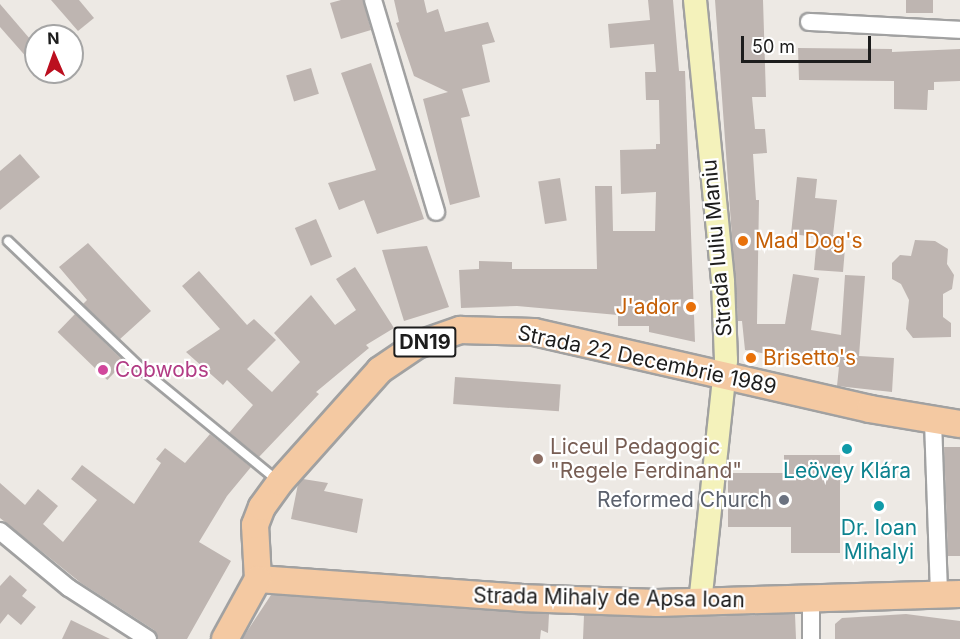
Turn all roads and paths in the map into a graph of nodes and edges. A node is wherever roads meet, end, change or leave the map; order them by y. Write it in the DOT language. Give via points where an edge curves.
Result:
graph roads {
  1 [pos="373,0"];
  2 [pos="694,0"];
  3 [pos="809,22"];
  4 [pos="960,30"];
  5 [pos="436,212"];
  6 [pos="8,241"];
  7 [pos="726,376"];
  8 [pos="933,421"];
  9 [pos="960,424"];
  10 [pos="280,482"];
  11 [pos="0,531"];
  12 [pos="258,579"];
  13 [pos="949,594"];
  14 [pos="811,599"];
  15 [pos="700,603"];
  16 [pos="148,639"];
  17 [pos="225,639"];
  18 [pos="811,639"];
  1 -- 5 [label="street"];
  2 -- 7 [label="main road, Strada Iuliu Maniu" via="723,282"];
  3 -- 4 [label="street"];
  6 -- 10 [label="lane" via="145,372"];
  7 -- 8 [label="main road, Strada 22 Decembrie 1989 / DN19"];
  7 -- 10 [label="main road, Strada 22 Decembrie 1989 / DN19" via="534,332 488,329 438,335 380,370"];
  7 -- 15 [label="main road, Strada Iuliu Maniu"];
  8 -- 9 [label="main road, Strada 22 Decembrie 1989 / DN19"];
  8 -- 13 [label="street"];
  10 -- 12 [label="main road, Strada 22 Decembrie 1989 / DN19" via="255,525"];
  11 -- 16 [label="street" via="69,588"];
  12 -- 15 [label="main road, Strada Mihaly de Apsa Ioan" via="520,598"];
  12 -- 17 [label="main road"];
  13 -- 14 [label="main road, Strada Mihaly de Apsa Ioan"];
  14 -- 15 [label="main road, Strada Mihaly de Apsa Ioan"];
  14 -- 18 [label="street"];
}
